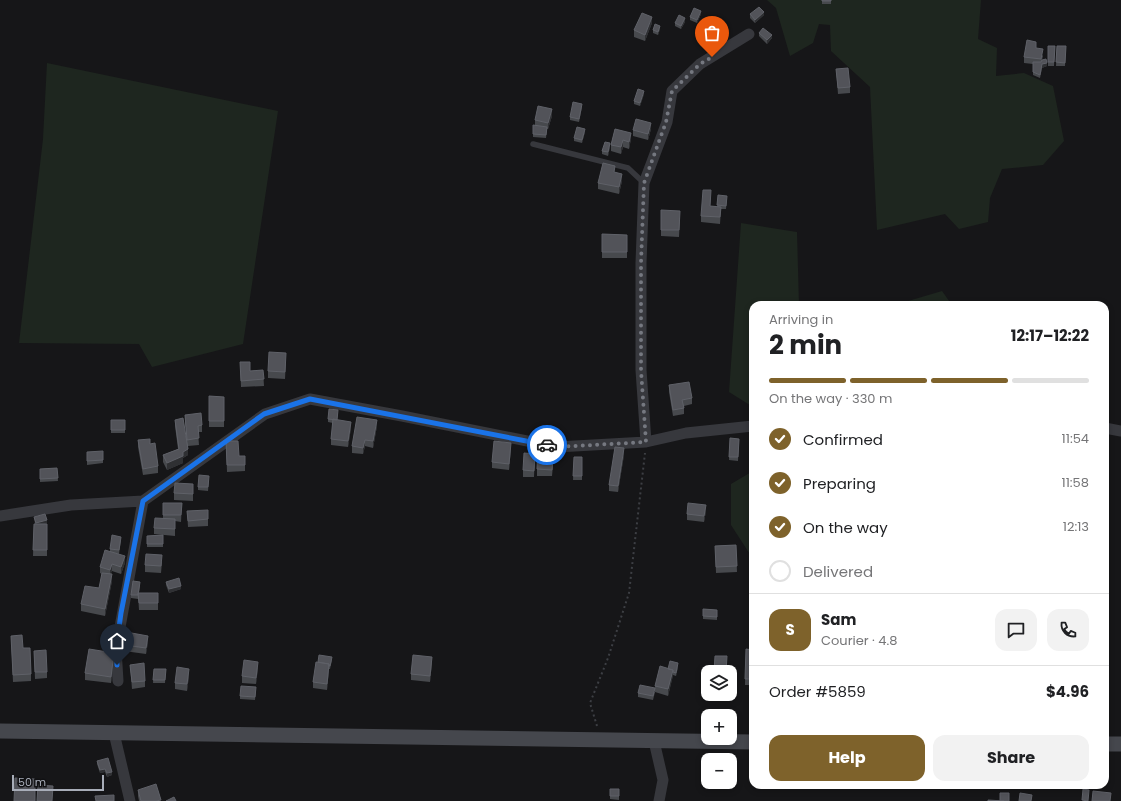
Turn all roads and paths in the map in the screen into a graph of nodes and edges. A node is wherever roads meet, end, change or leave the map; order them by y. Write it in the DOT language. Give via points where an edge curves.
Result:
graph roads {
  1 [pos="749,34"];
  2 [pos="532,144"];
  3 [pos="644,183"];
  4 [pos="749,426"];
  5 [pos="1109,429"];
  6 [pos="1121,431"];
  7 [pos="646,442"];
  8 [pos="143,501"];
  9 [pos="0,516"];
  10 [pos="118,681"];
  11 [pos="0,731"];
  12 [pos="114,733"];
  13 [pos="601,740"];
  14 [pos="654,741"];
  15 [pos="749,742"];
  16 [pos="1109,744"];
  17 [pos="1121,744"];
  18 [pos="130,801"];
  19 [pos="659,801"];
  1 -- 3 [label="street" via="700,64 672,91 666,122"];
  2 -- 3 [label="lane" via="628,168"];
  3 -- 7 [label="street" via="641,370"];
  4 -- 7 [label="street" via="686,433"];
  5 -- 6 [label="street"];
  7 -- 8 [label="street" via="557,447 310,399 264,414"];
  7 -- 13 [label="path" via="629,593 590,703"];
  8 -- 9 [label="street" via="71,505"];
  8 -- 10 [label="street" via="116,649"];
  11 -- 12 [label="main road"];
  12 -- 13 [label="main road"];
  12 -- 18 [label="street"];
  13 -- 14 [label="main road"];
  14 -- 15 [label="main road"];
  14 -- 19 [label="street" via="663,780"];
  16 -- 17 [label="main road"];
}
